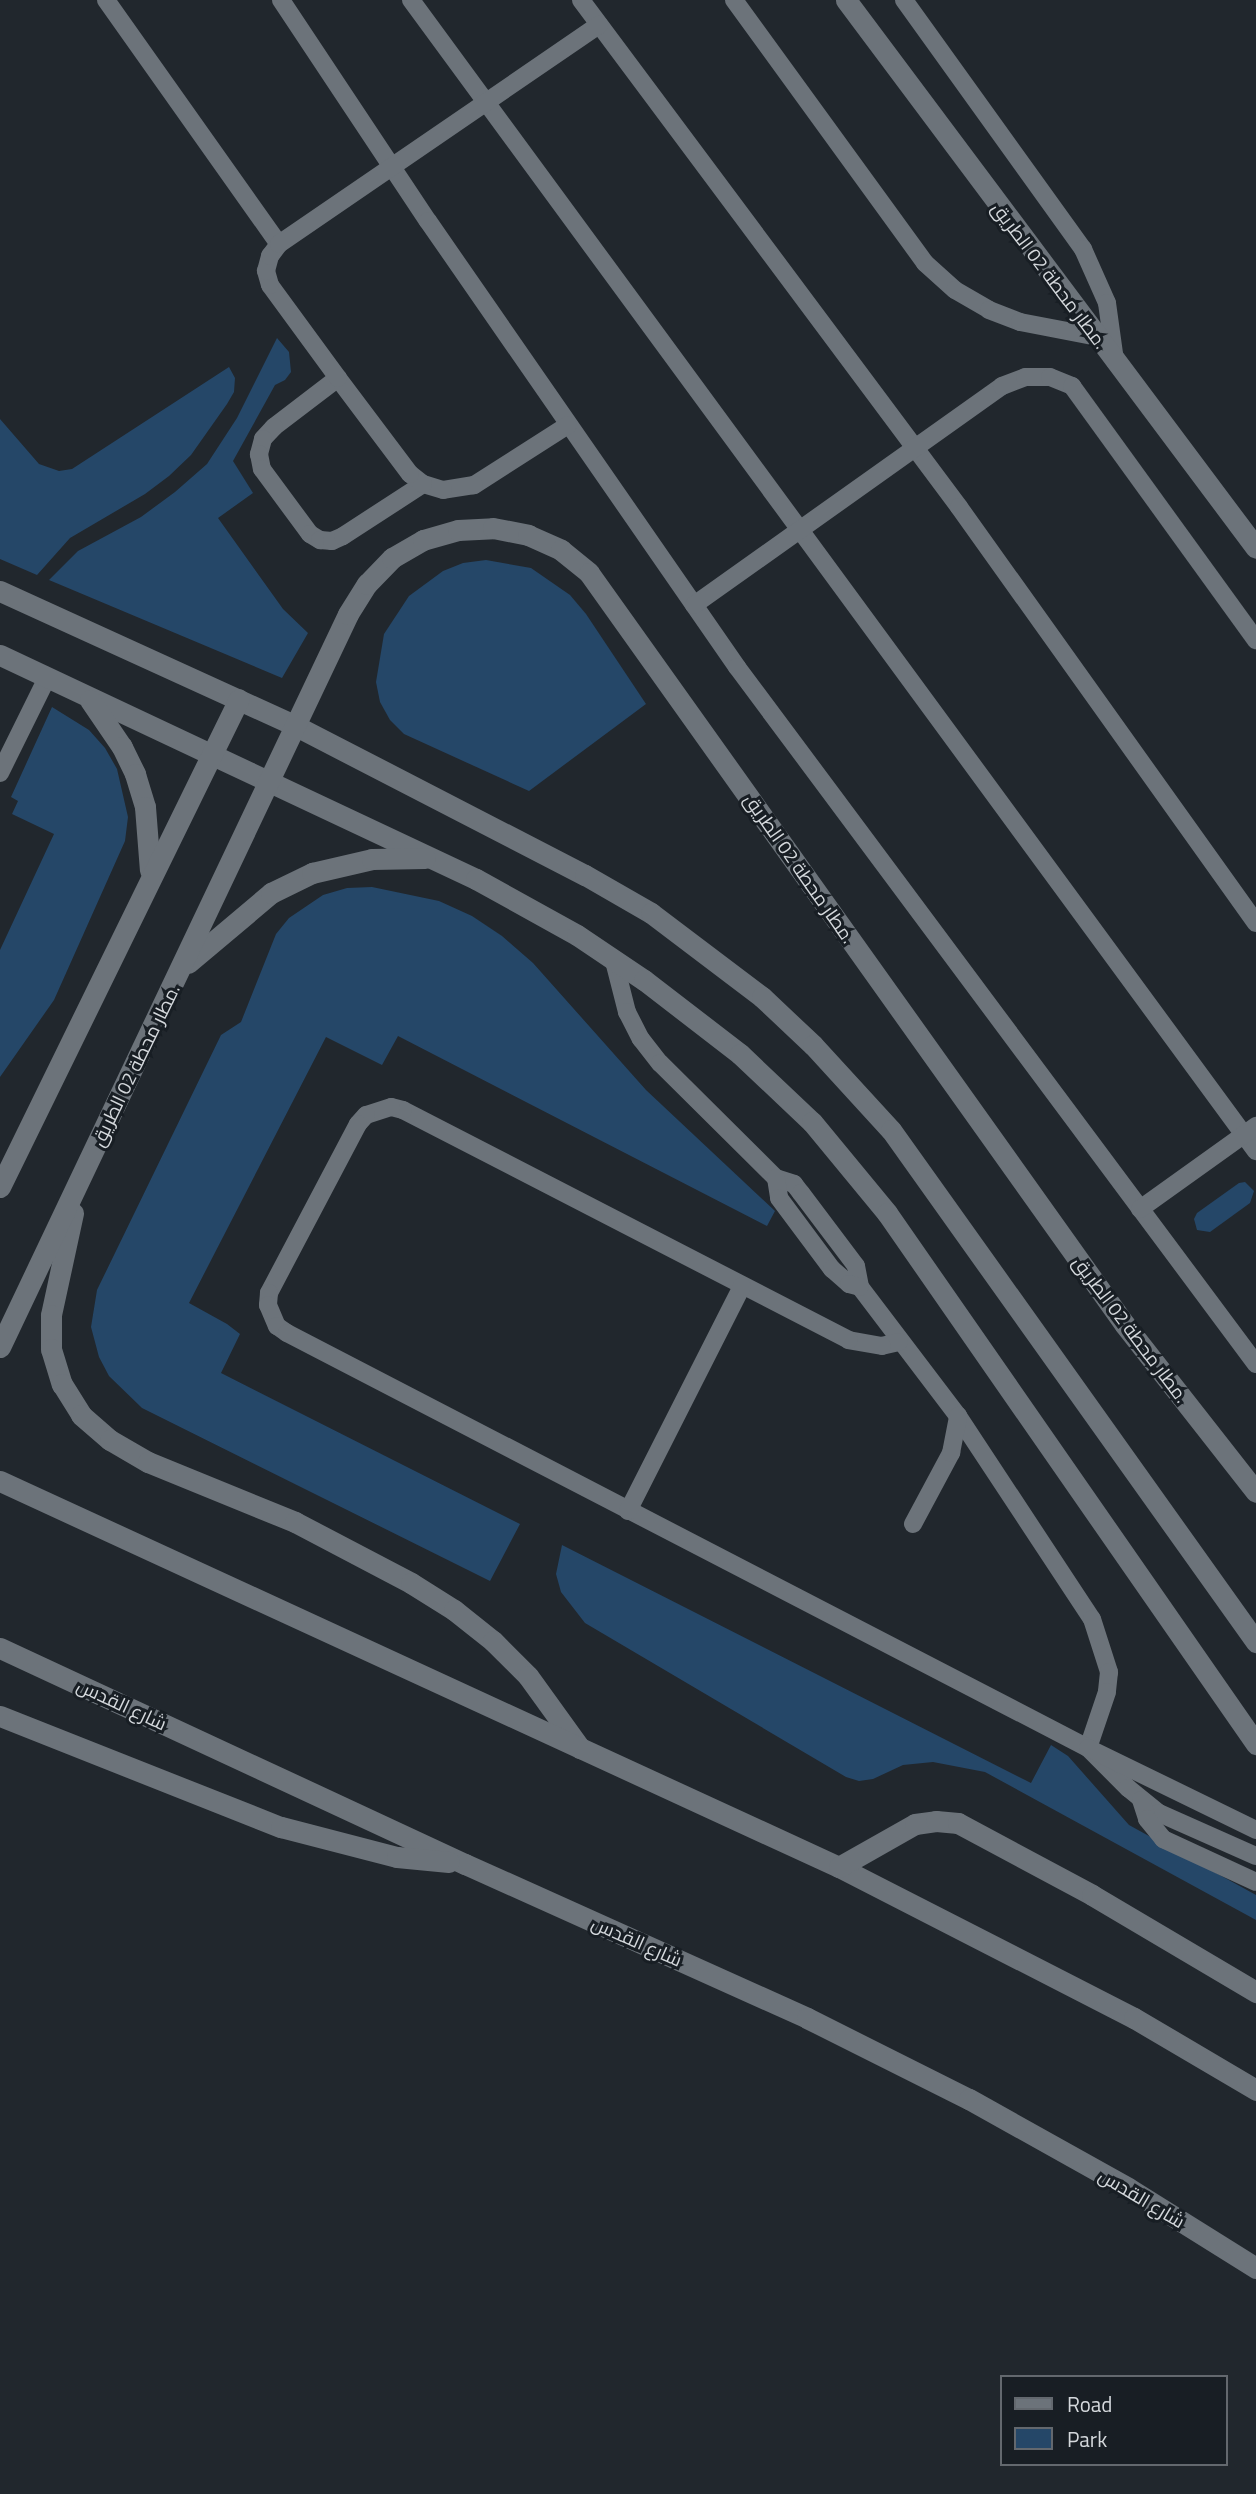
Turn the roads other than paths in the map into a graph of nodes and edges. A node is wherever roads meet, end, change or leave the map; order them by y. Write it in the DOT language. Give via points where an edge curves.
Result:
graph roads {
  1 [pos="106,0"];
  2 [pos="281,0"];
  3 [pos="411,0"];
  4 [pos="580,0"];
  5 [pos="734,0"];
  6 [pos="846,0"];
  7 [pos="904,0"];
  8 [pos="599,25"];
  9 [pos="486,104"];
  10 [pos="393,167"];
  11 [pos="279,244"];
  12 [pos="1098,337"];
  13 [pos="1115,361"];
  14 [pos="338,378"];
  15 [pos="568,425"];
  16 [pos="915,449"];
  17 [pos="423,484"];
  18 [pos="803,530"];
  19 [pos="1256,548"];
  20 [pos="0,591"];
  21 [pos="694,606"];
  22 [pos="1256,640"];
  23 [pos="0,655"];
  24 [pos="47,678"];
  25 [pos="88,698"];
  26 [pos="239,699"];
  27 [pos="296,726"];
  28 [pos="211,756"];
  29 [pos="0,773"];
  30 [pos="270,782"];
  31 [pos="434,858"];
  32 [pos="150,875"];
  33 [pos="1256,923"];
  34 [pos="614,961"];
  35 [pos="181,969"];
  36 [pos="1250,1130"];
  37 [pos="18,1151"];
  38 [pos="1256,1151"];
  39 [pos="0,1168"];
  40 [pos="80,1180"];
  41 [pos="0,1187"];
  42 [pos="1140,1209"];
  43 [pos="742,1286"];
  44 [pos="900,1342"];
  45 [pos="0,1347"];
  46 [pos="1256,1364"];
  47 [pos="958,1416"];
  48 [pos="0,1481"];
  49 [pos="1256,1492"];
  50 [pos="628,1511"];
  51 [pos="913,1524"];
  52 [pos="1256,1642"];
  53 [pos="0,1648"];
  54 [pos="0,1716"];
  55 [pos="1256,1744"];
  56 [pos="580,1748"];
  57 [pos="1088,1748"];
  58 [pos="1141,1800"];
  59 [pos="1256,1830"];
  60 [pos="1256,1856"];
  61 [pos="466,1864"];
  62 [pos="839,1867"];
  63 [pos="1256,1882"];
  64 [pos="1256,1992"];
  65 [pos="1256,2090"];
  66 [pos="1256,2268"];
  1 -- 11 [label="lane"];
  2 -- 10 [label="lane"];
  3 -- 9 [label="lane"];
  4 -- 8 [label="lane"];
  5 -- 12 [label="lane" via="925,263 955,290 989,310 1020,322"];
  6 -- 12 [label="street, مطار محطة 02 الطريق."];
  7 -- 13 [label="lane" via="1083,249 1107,303"];
  8 -- 9 [label="lane"];
  8 -- 16 [label="lane"];
  9 -- 10 [label="lane"];
  9 -- 18 [label="lane"];
  10 -- 11 [label="lane"];
  10 -- 15 [label="lane"];
  11 -- 14 [label="lane" via="266,271 270,285"];
  12 -- 13 [label="street, مطار محطة 02 الطريق."];
  13 -- 19 [label="street, مطار محطة 02 الطريق."];
  14 -- 17 [label="lane" via="410,474"];
  14 -- 17 [label="lane" via="274,427 258,454 262,470 310,534 332,541"];
  15 -- 17 [label="lane" via="474,485 443,491"];
  15 -- 21 [label="lane"];
  16 -- 18 [label="lane"];
  16 -- 22 [label="lane" via="1002,386 1025,377 1049,377 1072,386"];
  16 -- 33 [label="lane"];
  18 -- 21 [label="lane"];
  18 -- 36 [label="lane"];
  20 -- 26 [label="street"];
  21 -- 42 [label="lane"];
  23 -- 24 [label="street"];
  24 -- 25 [label="street"];
  24 -- 29 [label="lane"];
  25 -- 28 [label="street"];
  25 -- 32 [label="street" via="135,774 145,807"];
  26 -- 27 [label="street"];
  26 -- 28 [label="street"];
  27 -- 30 [label="street, مطار محطة 02 الطريق."];
  27 -- 49 [label="street, مطار محطة 02 الطريق." via="348,614 367,584 392,558 446,533 493,528 528,535 561,550 589,573 1125,1325"];
  27 -- 52 [label="street" via="651,913 751,988 813,1045 891,1130"];
  28 -- 30 [label="street"];
  28 -- 32 [label="street"];
  30 -- 31 [label="street"];
  30 -- 35 [label="street, مطار محطة 02 الطريق."];
  31 -- 34 [label="street" via="527,907"];
  31 -- 35 [label="street" via="372,859 312,873 271,893"];
  32 -- 37 [label="street"];
  34 -- 44 [label="lane" via="627,1012 641,1039 776,1178 779,1198 832,1269 860,1287"];
  34 -- 55 [label="street" via="740,1054 812,1122 851,1167"];
  35 -- 40 [label="street, مطار محطة 02 الطريق."];
  36 -- 38 [label="lane"];
  36 -- 42 [label="lane"];
  37 -- 39 [label="street"];
  37 -- 41 [label="street"];
  40 -- 45 [label="street, مطار محطة 02 الطريق."];
  40 -- 56 [label="street" via="51,1327 51,1349 62,1384 81,1415 110,1440 148,1462 295,1522 454,1610 528,1676"];
  42 -- 46 [label="lane"];
  43 -- 44 [label="lane" via="849,1340 882,1346"];
  43 -- 50 [label="lane"];
  43 -- 50 [label="lane" via="391,1107 366,1115 358,1124 269,1293 271,1316 287,1333"];
  44 -- 47 [label="lane"];
  47 -- 51 [label="lane" via="951,1453"];
  47 -- 57 [label="lane" via="1092,1619 1109,1672"];
  48 -- 56 [label="street"];
  50 -- 57 [label="lane"];
  53 -- 61 [label="street, شارع القدس"];
  54 -- 61 [label="street" via="281,1827 397,1857"];
  56 -- 62 [label="street"];
  57 -- 58 [label="lane"];
  57 -- 59 [label="lane"];
  58 -- 60 [label="lane" via="1179,1823"];
  58 -- 63 [label="lane" via="1147,1819 1163,1839"];
  61 -- 66 [label="street, شارع القدس" via="807,2018 969,2099 1128,2188"];
  62 -- 64 [label="street" via="915,1824 958,1823"];
  62 -- 65 [label="street" via="1134,2018"];
}
